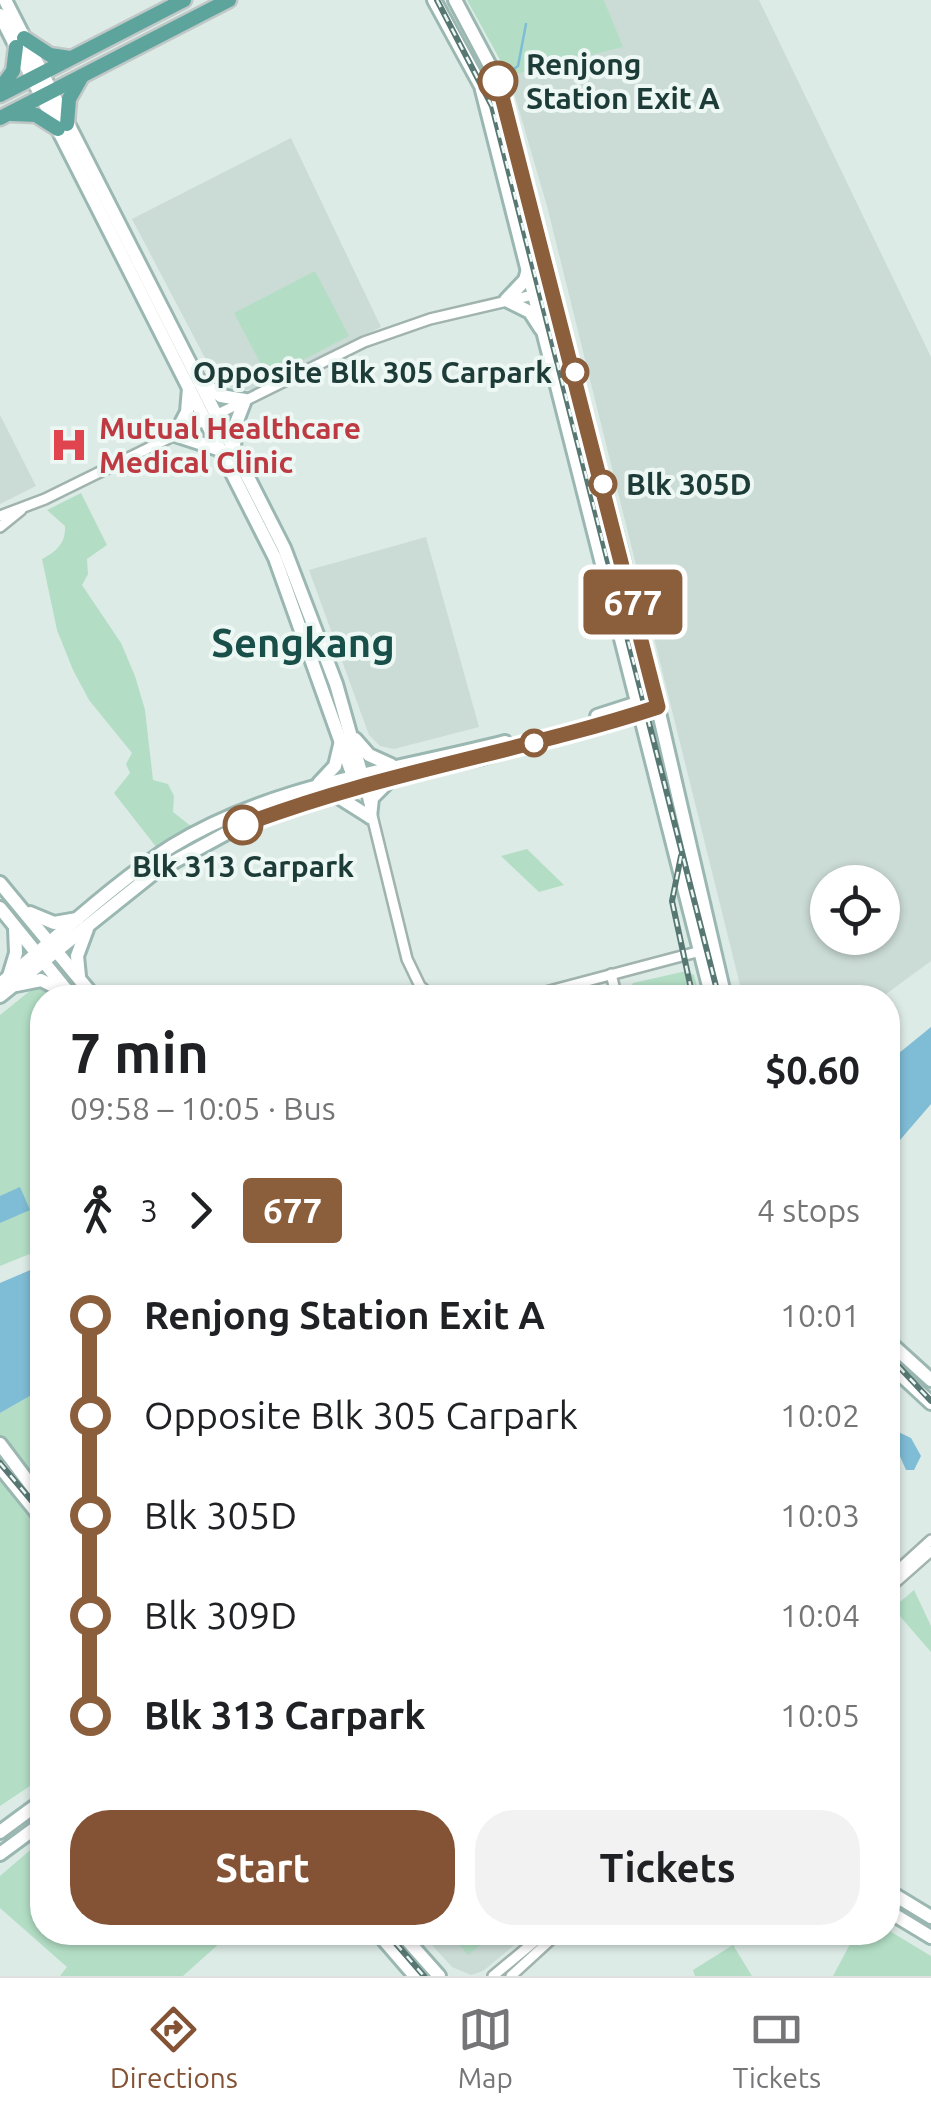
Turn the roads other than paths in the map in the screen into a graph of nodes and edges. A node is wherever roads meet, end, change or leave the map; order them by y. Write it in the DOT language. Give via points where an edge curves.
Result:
graph roads {
  1 [pos="4,0"];
  2 [pos="184,0"];
  3 [pos="229,0"];
  4 [pos="434,0"];
  5 [pos="455,0"];
  6 [pos="0,15"];
  7 [pos="20,42"];
  8 [pos="70,58"];
  9 [pos="83,75"];
  10 [pos="37,76"];
  11 [pos="0,91"];
  12 [pos="46,94"];
  13 [pos="3,116"];
  14 [pos="63,126"];
  15 [pos="529,264"];
  16 [pos="554,290"];
  17 [pos="536,294"];
  18 [pos="506,300"];
  19 [pos="548,340"];
  20 [pos="192,381"];
  21 [pos="245,400"];
  22 [pos="210,417"];
  23 [pos="175,436"];
  24 [pos="228,451"];
  25 [pos="22,510"];
  26 [pos="0,516"];
  27 [pos="0,526"];
  28 [pos="629,673"];
  29 [pos="657,702"];
  30 [pos="638,708"];
  31 [pos="614,716"];
  32 [pos="346,732"];
  33 [pos="646,743"];
  34 [pos="393,772"];
  35 [pos="358,779"];
  36 [pos="316,786"];
  37 [pos="332,793"];
  38 [pos="370,817"];
  39 [pos="0,884"];
  40 [pos="0,908"];
  41 [pos="22,908"];
  42 [pos="85,922"];
  43 [pos="14,925"];
  44 [pos="53,946"];
  45 [pos="706,950"];
  46 [pos="41,956"];
  47 [pos="611,974"];
  48 [pos="80,978"];
  49 [pos="7,982"];
  50 [pos="49,985"];
  51 [pos="63,985"];
  52 [pos="85,985"];
  53 [pos="423,985"];
  54 [pos="571,985"];
  55 [pos="614,985"];
  56 [pos="710,985"];
  57 [pos="720,985"];
  58 [pos="0,996"];
  59 [pos="900,1351"];
  60 [pos="900,1374"];
  61 [pos="931,1380"];
  62 [pos="931,1403"];
  63 [pos="0,1444"];
  64 [pos="0,1467"];
  65 [pos="30,1484"];
  66 [pos="30,1504"];
  67 [pos="931,1540"];
  68 [pos="931,1551"];
  69 [pos="900,1567"];
  70 [pos="900,1579"];
  71 [pos="30,1810"];
  72 [pos="30,1831"];
  73 [pos="0,1832"];
  74 [pos="0,1854"];
  75 [pos="900,1899"];
  76 [pos="900,1918"];
  77 [pos="931,1918"];
  78 [pos="931,1937"];
  79 [pos="389,1945"];
  80 [pos="412,1945"];
  81 [pos="530,1945"];
  82 [pos="545,1945"];
  83 [pos="439,1974"];
  84 [pos="416,1976"];
  85 [pos="493,1976"];
  86 [pos="511,1976"];
  1 -- 7 [label="main road"];
  2 -- 8 [label="main road"];
  3 -- 9 [label="main road"];
  4 -- 15 [label="main road" via="481,86"];
  5 -- 16 [label="main road" via="498,81"];
  6 -- 7 [label="main road"];
  7 -- 8 [label="main road"];
  7 -- 10 [label="main road"];
  7 -- 11 [label="main road"];
  8 -- 10 [label="main road"];
  9 -- 12 [label="main road"];
  9 -- 14 [label="main road"];
  10 -- 11 [label="main road"];
  10 -- 12 [label="main road"];
  12 -- 13 [label="main road"];
  12 -- 14 [label="main road"];
  13 -- 14 [label="main road" via="36,116"];
  14 -- 20 [label="main road"];
  15 -- 17 [label="main road"];
  15 -- 18 [label="main road" via="525,280"];
  16 -- 17 [label="street"];
  16 -- 29 [label="main road"];
  17 -- 18 [label="street"];
  17 -- 19 [label="main road"];
  18 -- 19 [label="main road" via="530,312"];
  18 -- 21 [label="street" via="401,328"];
  19 -- 28 [label="main road"];
  20 -- 21 [label="main road"];
  20 -- 22 [label="main road"];
  20 -- 23 [label="main road"];
  21 -- 22 [label="street"];
  21 -- 24 [label="main road"];
  22 -- 23 [label="street"];
  22 -- 24 [label="main road"];
  23 -- 24 [label="main road"];
  23 -- 25 [label="street"];
  24 -- 32 [label="main road"];
  25 -- 26 [label="street"];
  25 -- 27 [label="street"];
  28 -- 30 [label="main road"];
  28 -- 31 [label="main road"];
  29 -- 30 [label="main road"];
  29 -- 45 [label="main road"];
  30 -- 31 [label="main road"];
  30 -- 33 [label="main road"];
  31 -- 33 [label="main road"];
  31 -- 34 [label="main road"];
  32 -- 34 [label="main road"];
  32 -- 35 [label="main road"];
  32 -- 36 [label="main road" via="335,766"];
  33 -- 45 [label="main road"];
  34 -- 35 [label="main road"];
  34 -- 38 [label="main road" via="375,793"];
  35 -- 36 [label="main road"];
  35 -- 37 [label="main road"];
  35 -- 38 [label="street"];
  36 -- 42 [label="main road" via="172,846"];
  37 -- 38 [label="main road"];
  37 -- 42 [label="main road" via="190,849"];
  38 -- 53 [label="street" via="412,973"];
  39 -- 41 [label="main road"];
  40 -- 43 [label="main road"];
  41 -- 42 [label="main road" via="54,922"];
  41 -- 44 [label="main road"];
  42 -- 44 [label="main road"];
  42 -- 48 [label="main road"];
  43 -- 46 [label="main road"];
  43 -- 49 [label="main road" via="16,953"];
  44 -- 46 [label="main road"];
  44 -- 48 [label="main road"];
  45 -- 47 [label="street"];
  45 -- 56 [label="main road"];
  45 -- 57 [label="main road"];
  46 -- 49 [label="main road"];
  46 -- 51 [label="main road"];
  47 -- 54 [label="street"];
  47 -- 55 [label="street"];
  48 -- 52 [label="main road"];
  49 -- 50 [label="main road"];
  49 -- 58 [label="main road"];
  59 -- 61 [label="main road"];
  60 -- 62 [label="main road"];
  63 -- 65 [label="main road"];
  64 -- 66 [label="main road"];
  67 -- 69 [label="street"];
  68 -- 70 [label="street"];
  71 -- 73 [label="main road"];
  72 -- 74 [label="main road"];
  75 -- 77 [label="main road"];
  76 -- 78 [label="main road"];
  79 -- 84 [label="main road"];
  80 -- 83 [label="main road"];
  81 -- 85 [label="street"];
  82 -- 86 [label="street"];
}
